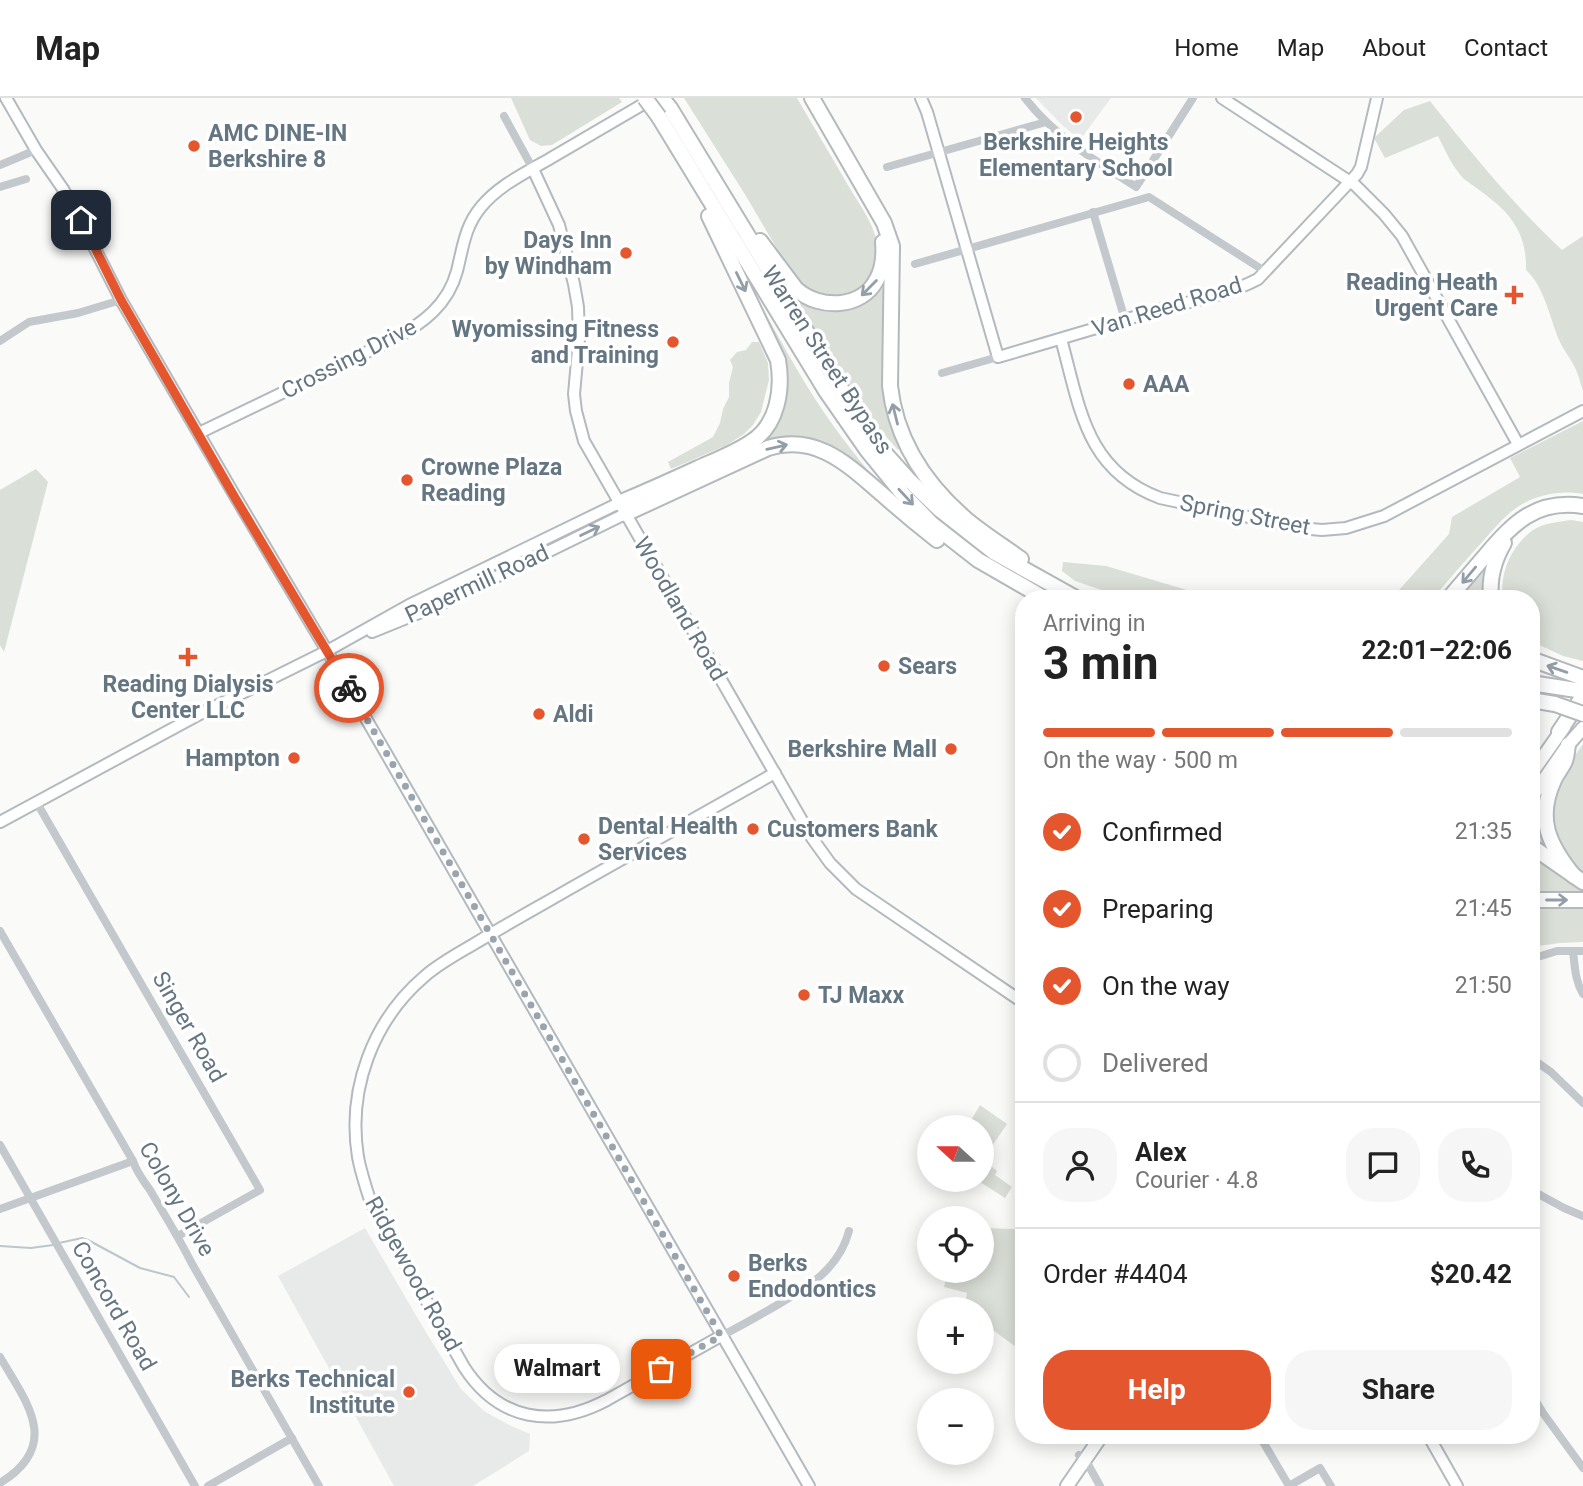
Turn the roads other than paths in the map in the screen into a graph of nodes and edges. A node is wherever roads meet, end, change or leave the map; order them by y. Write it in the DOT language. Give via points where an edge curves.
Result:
graph roads {
  1 [pos="6,98"];
  2 [pos="645,98"];
  3 [pos="653,98"];
  4 [pos="804,98"];
  5 [pos="812,98"];
  6 [pos="921,98"];
  7 [pos="1025,98"];
  8 [pos="1193,98"];
  9 [pos="1222,98"];
  10 [pos="1377,98"];
  11 [pos="667,110"];
  12 [pos="504,116"];
  13 [pos="1046,122"];
  14 [pos="668,133"];
  15 [pos="36,150"];
  16 [pos="939,153"];
  17 [pos="0,164"];
  18 [pos="887,167"];
  19 [pos="533,169"];
  20 [pos="26,179"];
  21 [pos="1351,182"];
  22 [pos="0,187"];
  23 [pos="1093,212"];
  24 [pos="967,249"];
  25 [pos="915,264"];
  26 [pos="1266,272"];
  27 [pos="121,300"];
  28 [pos="1125,320"];
  29 [pos="1061,339"];
  30 [pos="0,341"];
  31 [pos="998,357"];
  32 [pos="942,373"];
  33 [pos="1583,411"];
  34 [pos="199,433"];
  35 [pos="1518,444"];
  36 [pos="1583,508"];
  37 [pos="622,509"];
  38 [pos="1031,590"];
  39 [pos="1062,590"];
  40 [pos="1065,590"];
  41 [pos="1456,590"];
  42 [pos="1490,590"];
  43 [pos="1015,593"];
  44 [pos="327,651"];
  45 [pos="1540,662"];
  46 [pos="1583,678"];
  47 [pos="1540,684"];
  48 [pos="1583,694"];
  49 [pos="1540,702"];
  50 [pos="1555,704"];
  51 [pos="1583,706"];
  52 [pos="1583,714"];
  53 [pos="1583,728"];
  54 [pos="1559,732"];
  55 [pos="1568,745"];
  56 [pos="1540,760"];
  57 [pos="775,773"];
  58 [pos="1540,785"];
  59 [pos="37,803"];
  60 [pos="0,822"];
  61 [pos="1540,852"];
  62 [pos="1540,860"];
  63 [pos="1579,879"];
  64 [pos="1583,888"];
  65 [pos="1540,900"];
  66 [pos="1583,900"];
  67 [pos="0,931"];
  68 [pos="490,934"];
  69 [pos="1583,951"];
  70 [pos="1573,952"];
  71 [pos="1540,956"];
  72 [pos="1583,994"];
  73 [pos="1015,997"];
  74 [pos="1540,1064"];
  75 [pos="1583,1102"];
  76 [pos="0,1145"];
  77 [pos="133,1161"];
  78 [pos="1540,1195"];
  79 [pos="30,1198"];
  80 [pos="0,1209"];
  81 [pos="1583,1216"];
  82 [pos="849,1231"];
  83 [pos="178,1236"];
  84 [pos="721,1336"];
  85 [pos="0,1357"];
  86 [pos="1540,1408"];
  87 [pos="292,1438"];
  88 [pos="1087,1444"];
  89 [pos="1094,1444"];
  90 [pos="1264,1444"];
  91 [pos="1433,1444"];
  92 [pos="1082,1457"];
  93 [pos="1583,1468"];
  94 [pos="0,1483"];
  95 [pos="195,1486"];
  96 [pos="208,1486"];
  97 [pos="319,1486"];
  98 [pos="809,1486"];
  99 [pos="1057,1486"];
  100 [pos="1067,1486"];
  101 [pos="1100,1486"];
  102 [pos="1289,1486"];
  103 [pos="1331,1486"];
  104 [pos="1457,1486"];
  1 -- 15 [label="street"];
  2 -- 11 [label="highway, Warren Street Bypass, bridge"];
  3 -- 19 [label="street, Crossing Drive"];
  4 -- 11 [label="highway, one-way" via="884,243 874,285 843,303 816,301 796,289 704,153"];
  40 -- 5 [label="highway, one-way" via="967,520 931,483 906,446 890,386 892,246 884,223"];
  6 -- 16 [label="street"];
  7 -- 13 [label="street"];
  8 -- 13 [label="street" via="1136,187"];
  9 -- 21 [label="street"];
  10 -- 21 [label="street, Van Reed Road" via="1361,167"];
  11 -- 14 [label="highway, Warren Street Bypass"];
  11 -- 39 [label="highway, Warren Street Bypass" via="882,450 939,509 995,553"];
  12 -- 19 [label="street, Woodland Road"];
  13 -- 16 [label="street"];
  14 -- 37 [label="highway, one-way" via="773,347 780,371 779,389 773,418 754,441"];
  14 -- 38 [label="highway, Warren Street Bypass, one-way" via="867,450 932,524 978,560"];
  15 -- 17 [label="street"];
  15 -- 27 [label="street" via="63,189"];
  16 -- 18 [label="street"];
  16 -- 24 [label="street"];
  19 -- 34 [label="street, Crossing Drive" via="481,207 466,233 449,291 422,323"];
  19 -- 37 [label="street, Woodland Road" via="559,225 576,296 579,339 574,394 578,421 584,441"];
  20 -- 22 [label="street"];
  21 -- 26 [label="street, Van Reed Road"];
  21 -- 35 [label="street" via="1402,236"];
  23 -- 24 [label="street"];
  23 -- 26 [label="street" via="1149,197"];
  23 -- 28 [label="street"];
  24 -- 25 [label="street"];
  24 -- 31 [label="street"];
  26 -- 28 [label="street, Van Reed Road" via="1243,287"];
  27 -- 30 [label="street" via="29,322"];
  27 -- 34 [label="street"];
  28 -- 29 [label="street, Van Reed Road"];
  29 -- 31 [label="street, Van Reed Road"];
  29 -- 35 [label="street, Spring Street" via="1087,430 1103,457 1129,482 1172,501 1300,528 1346,527 1384,516"];
  31 -- 32 [label="street, Van Reed Road"];
  33 -- 35 [label="street, Spring Street"];
  34 -- 44 [label="street"];
  36 -- 41 [label="highway, one-way" via="1548,506 1524,517"];
  36 -- 42 [label="highway" via="1545,513 1512,534 1493,566"];
  37 -- 43 [label="highway, one-way" via="768,448 810,446 848,465 970,565"];
  37 -- 44 [label="street, Papermill Road" via="441,604"];
  37 -- 57 [label="street, Woodland Road"];
  44 -- 59 [label="street, Papermill Road"];
  44 -- 68 [label="street"];
  46 -- 45 [label="highway, one-way"];
  47 -- 48 [label="highway"];
  48 -- 54 [label="highway"];
  49 -- 50 [label="highway"];
  50 -- 51 [label="highway, bridge"];
  50 -- 52 [label="highway, bridge"];
  51 -- 54 [label="main road"];
  53 -- 55 [label="main road"];
  54 -- 56 [label="main road"];
  55 -- 58 [label="main road"];
  55 -- 63 [label="highway" via="1550,791 1546,821 1554,849"];
  57 -- 68 [label="street, Ridgewood Road"];
  57 -- 73 [label="street, Woodland Road" via="812,838 839,874"];
  59 -- 60 [label="street, Papermill Road"];
  59 -- 83 [label="street, Singer Road" via="260,1190"];
  61 -- 63 [label="highway"];
  62 -- 64 [label="highway"];
  65 -- 66 [label="highway, one-way"];
  67 -- 77 [label="street, Colony Drive"];
  68 -- 84 [label="street"];
  68 -- 84 [label="street, Ridgewood Road" via="434,969 400,1001 369,1052 356,1104 358,1157 371,1203 464,1367 484,1392 510,1408 539,1416 565,1416 589,1409"];
  69 -- 70 [label="street"];
  70 -- 71 [label="street"];
  70 -- 72 [label="street"];
  74 -- 75 [label="street"];
  76 -- 79 [label="street, Concord Road"];
  77 -- 79 [label="street"];
  77 -- 83 [label="street, Colony Drive"];
  78 -- 81 [label="street"];
  79 -- 80 [label="street"];
  79 -- 95 [label="street, Concord Road"];
  82 -- 84 [label="street" via="841,1251 820,1278"];
  83 -- 87 [label="street, Colony Drive"];
  84 -- 98 [label="street"];
  85 -- 94 [label="street" via="32,1413 35,1430 33,1448 24,1464"];
  86 -- 93 [label="street"];
  87 -- 96 [label="street"];
  87 -- 97 [label="street, Colony Drive"];
  88 -- 92 [label="main road"];
  89 -- 92 [label="main road"];
  90 -- 102 [label="street"];
  91 -- 104 [label="street"];
  92 -- 99 [label="main road"];
  92 -- 100 [label="main road"];
  92 -- 101 [label="street"];
  102 -- 103 [label="street" via="1320,1468"];
}
